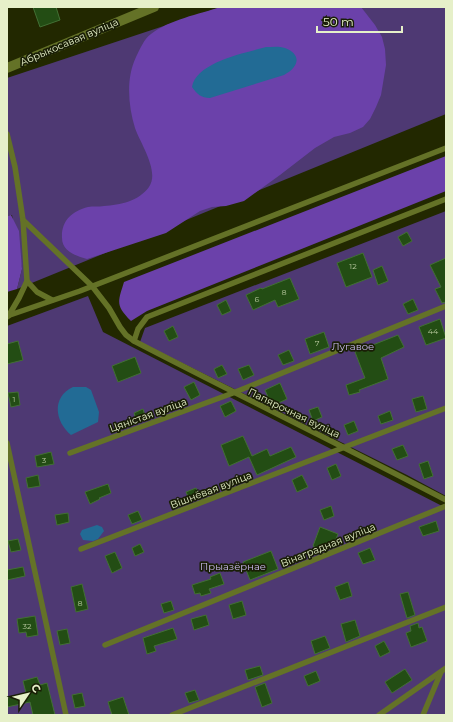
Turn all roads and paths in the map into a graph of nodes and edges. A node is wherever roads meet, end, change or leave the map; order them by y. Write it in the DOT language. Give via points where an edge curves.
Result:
graph roads {
  1 [pos="154,7"];
  2 [pos="7,68"];
  3 [pos="7,134"];
  4 [pos="446,148"];
  5 [pos="446,199"];
  6 [pos="23,220"];
  7 [pos="27,281"];
  8 [pos="92,286"];
  9 [pos="52,300"];
  10 [pos="446,306"];
  11 [pos="8,315"];
  12 [pos="134,341"];
  13 [pos="233,393"];
  14 [pos="446,408"];
  15 [pos="7,443"];
  16 [pos="346,448"];
  17 [pos="70,453"];
  18 [pos="446,500"];
  19 [pos="446,506"];
  20 [pos="81,549"];
  21 [pos="446,607"];
  22 [pos="105,645"];
  23 [pos="444,670"];
  24 [pos="66,715"];
  25 [pos="172,715"];
  26 [pos="378,715"];
  27 [pos="423,715"];
  1 -- 2 [label="street, Абрыкосавая вуліца"];
  3 -- 6 [label="lane"];
  4 -- 8 [label="lane"];
  5 -- 12 [label="lane" via="147,317 138,328"];
  6 -- 7 [label="lane"];
  6 -- 8 [label="lane, Папярочная вуліца"];
  7 -- 9 [label="lane" via="37,292"];
  7 -- 11 [label="lane"];
  8 -- 9 [label="lane"];
  8 -- 12 [label="lane, Папярочная вуліца" via="126,335"];
  9 -- 11 [label="lane"];
  10 -- 13 [label="lane, Цяністая вуліца"];
  12 -- 13 [label="lane, Папярочная вуліца"];
  13 -- 16 [label="lane, Папярочная вуліца"];
  13 -- 17 [label="lane, Цяністая вуліца"];
  14 -- 16 [label="lane, Вішнёвая вуліца"];
  15 -- 24 [label="lane"];
  16 -- 18 [label="lane, Папярочная вуліца"];
  16 -- 20 [label="lane, Вішнёвая вуліца"];
  19 -- 22 [label="lane, Вінаградная вуліца"];
  21 -- 25 [label="lane"];
  23 -- 26 [label="lane"];
  23 -- 27 [label="lane"];
}
